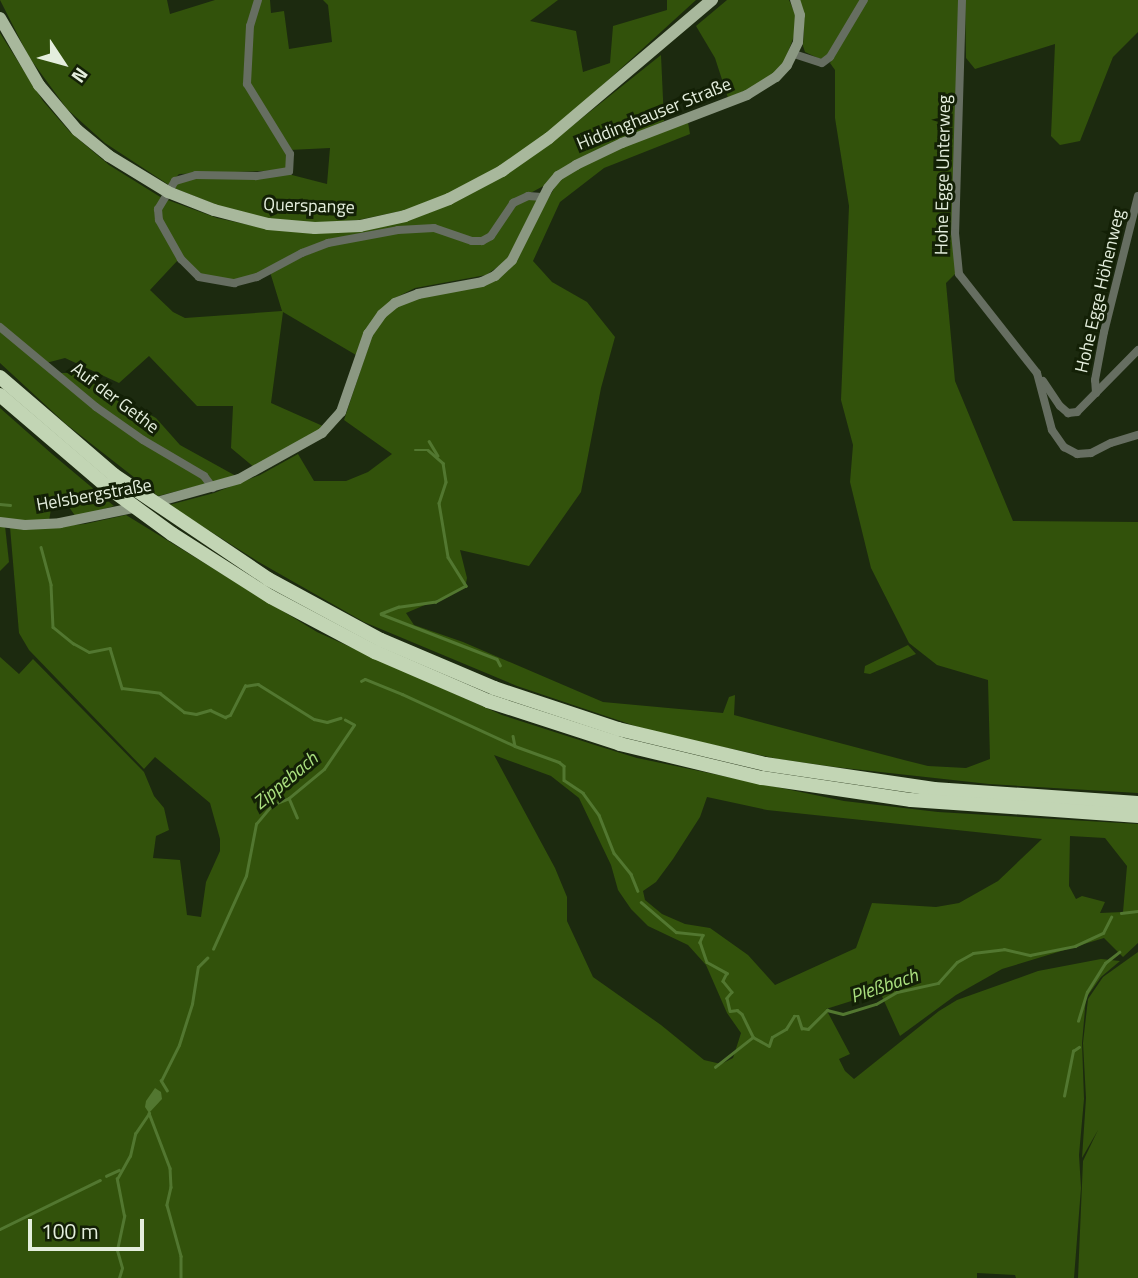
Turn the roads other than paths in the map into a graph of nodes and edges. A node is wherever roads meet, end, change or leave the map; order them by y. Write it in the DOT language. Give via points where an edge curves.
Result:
graph roads {
  1 [pos="257,0"];
  2 [pos="712,0"];
  3 [pos="795,0"];
  4 [pos="864,0"];
  5 [pos="962,0"];
  6 [pos="0,18"];
  7 [pos="794,54"];
  8 [pos="168,192"];
  9 [pos="1138,196"];
  10 [pos="542,197"];
  11 [pos="0,327"];
  12 [pos="1138,351"];
  13 [pos="1037,373"];
  14 [pos="0,377"];
  15 [pos="1096,393"];
  16 [pos="0,395"];
  17 [pos="1138,435"];
  18 [pos="213,488"];
  19 [pos="194,494"];
  20 [pos="0,522"];
  21 [pos="1138,803"];
  22 [pos="1138,816"];
  1 -- 8 [label="street" via="250,26 247,84 290,154 289,171 264,176 181,177"];
  2 -- 8 [label="main road, Querspange" via="549,138 502,171 405,216 360,226 268,224"];
  3 -- 7 [label="street" via="800,29"];
  4 -- 7 [label="street" via="830,57 821,63"];
  5 -- 13 [label="street, Hohe Egge Unterweg" via="957,268"];
  6 -- 8 [label="main road, Querspange" via="39,85 78,130 109,156"];
  7 -- 10 [label="street, Hiddinghauser Straße" via="763,87 576,165 558,176"];
  8 -- 10 [label="street" via="158,215 181,259 199,277 234,283 328,243 398,230 434,228 482,241 491,236 513,203 528,196"];
  9 -- 15 [label="street, Hohe Egge Höhenweg" via="1104,332"];
  10 -- 18 [label="street, Hiddinghauser Straße" via="512,260 495,276 418,294 382,314 368,334 341,412 328,429 263,468"];
  11 -- 18 [label="street, Auf der Gethe" via="96,407 204,476"];
  12 -- 15 [label="street"];
  13 -- 15 [label="street" via="1068,413 1077,412"];
  13 -- 17 [label="street, Hohe Egge Unterweg" via="1049,423 1064,447 1077,454 1091,453"];
  14 -- 21 [label="highway" via="114,475 245,565 369,634 494,688 618,729 777,766 934,789"];
  16 -- 22 [label="highway" via="104,485 271,597 363,646 488,701 620,744 762,778 911,800"];
  18 -- 19 [label="street, Hiddinghauser Straße"];
  19 -- 20 [label="street, Helsbergstraße" via="99,515 25,525"];
}
